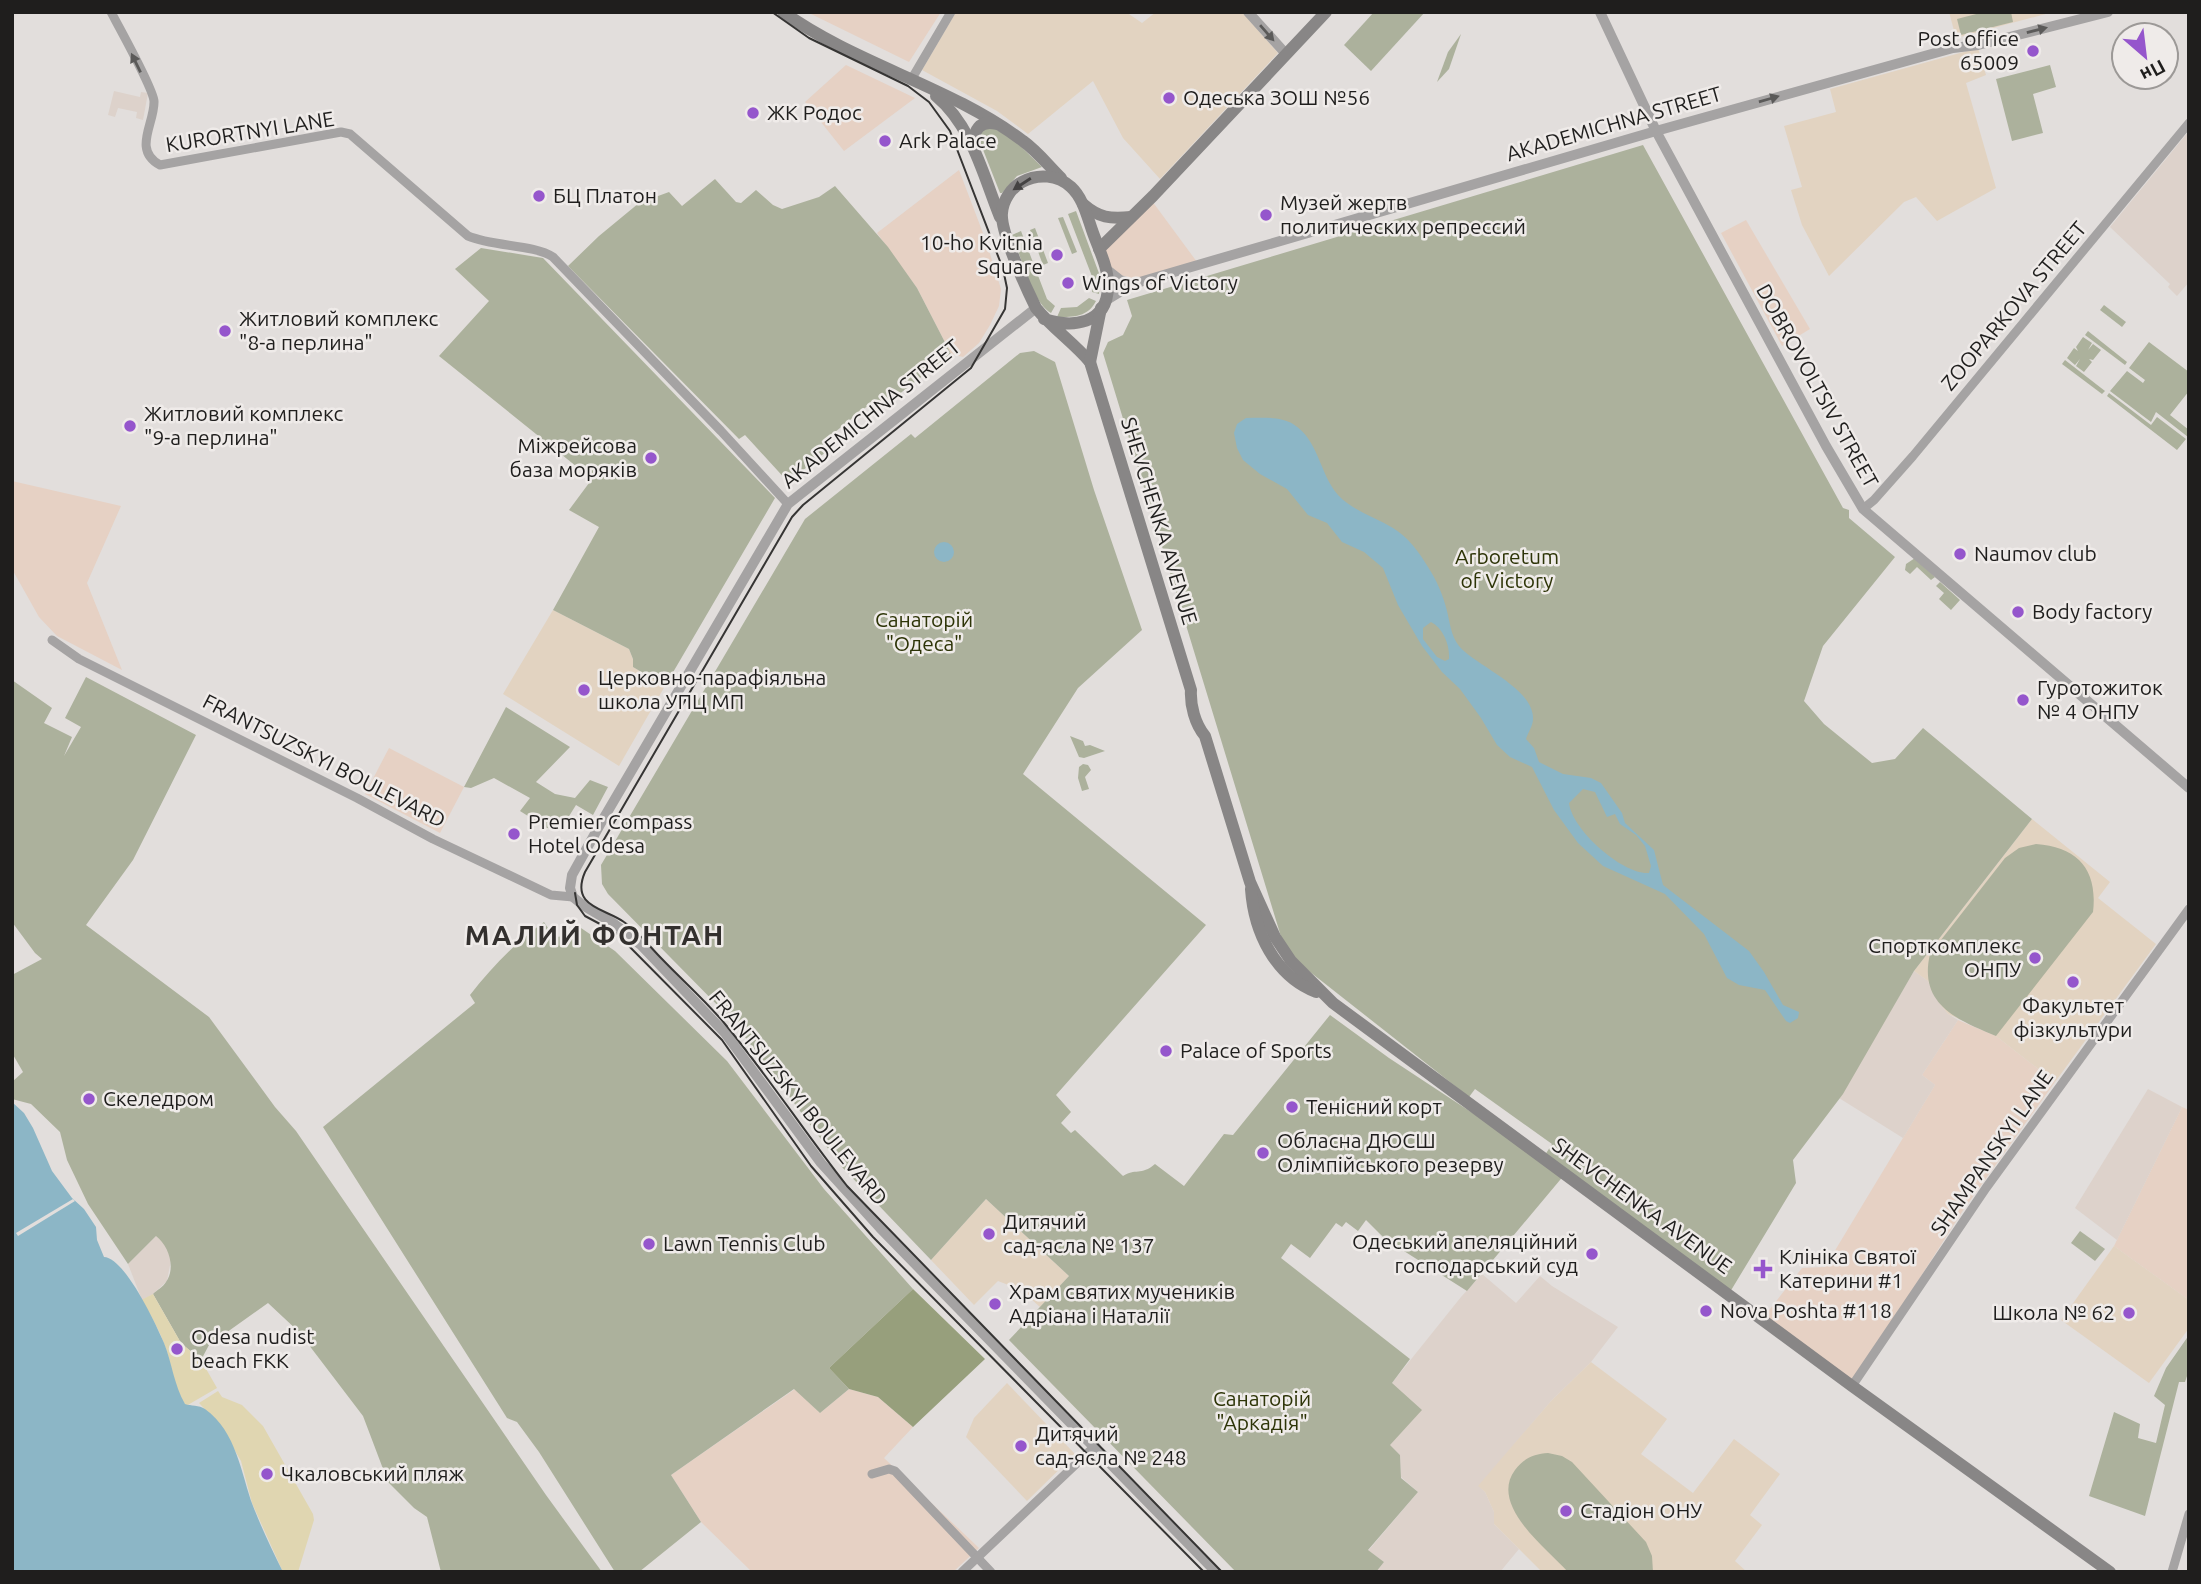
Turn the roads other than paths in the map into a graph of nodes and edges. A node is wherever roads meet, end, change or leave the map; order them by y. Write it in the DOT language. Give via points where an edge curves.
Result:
graph roads {
  1 [pos="111,12"];
  2 [pos="783,12"];
  3 [pos="951,12"];
  4 [pos="1248,12"];
  5 [pos="1326,12"];
  6 [pos="1600,12"];
  7 [pos="2108,12"];
  8 [pos="1286,54"];
  9 [pos="911,80"];
  10 [pos="926,88"];
  11 [pos="2189,123"];
  12 [pos="1003,127"];
  13 [pos="1656,131"];
  14 [pos="972,147"];
  15 [pos="1063,181"];
  16 [pos="1082,204"];
  17 [pos="1131,216"];
  18 [pos="1002,221"];
  19 [pos="1099,249"];
  20 [pos="1105,269"];
  21 [pos="1133,284"];
  22 [pos="1103,305"];
  23 [pos="1040,314"];
  24 [pos="1090,362"];
  25 [pos="788,504"];
  26 [pos="1863,509"];
  27 [pos="52,640"];
  28 [pos="2189,788"];
  29 [pos="573,897"];
  30 [pos="2189,909"];
  31 [pos="1852,1386"];
  32 [pos="1094,1447"];
  33 [pos="872,1474"];
  34 [pos="2189,1514"];
  35 [pos="977,1558"];
  36 [pos="962,1572"];
  37 [pos="991,1572"];
  38 [pos="1216,1572"];
  39 [pos="2110,1572"];
  40 [pos="2172,1572"];
  25 -- 1 [label="street, KURORTNYI LANE, one-way" via="554,257 468,236 350,134 160,165 149,154 146,141 154,100"];
  2 -- 9 [label="main road"];
  3 -- 9 [label="street"];
  4 -- 8 [label="street, one-way"];
  5 -- 8 [label="main road"];
  6 -- 13 [label="street, DOBROVOLTSIV STREET"];
  13 -- 7 [label="street, AKADEMICHNA STREET, one-way" via="1953,48"];
  8 -- 17 [label="main road"];
  9 -- 10 [label="main road"];
  10 -- 12 [label="main road"];
  10 -- 14 [label="main road" via="958,118"];
  11 -- 26 [label="street, ZOOPARKOVA STREET"];
  12 -- 14 [label="main road" via="981,124"];
  12 -- 15 [label="main road" via="1037,152"];
  13 -- 21 [label="street, AKADEMICHNA STREET"];
  13 -- 26 [label="street, DOBROVOLTSIV STREET"];
  14 -- 18 [label="main road"];
  15 -- 16 [label="main road"];
  15 -- 18 [label="main road, one-way" via="1040,176 1017,185 1003,205"];
  16 -- 17 [label="main road" via="1107,219"];
  16 -- 19 [label="main road"];
  17 -- 19 [label="main road"];
  18 -- 23 [label="main road"];
  19 -- 20 [label="main road"];
  20 -- 21 [label="street"];
  20 -- 22 [label="main road" via="1108,287"];
  21 -- 22 [label="street, AKADEMICHNA STREET"];
  22 -- 23 [label="main road" via="1092,317 1074,325"];
  22 -- 24 [label="main road, SHEVCHENKA AVENUE"];
  23 -- 24 [label="main road, SHEVCHENKA AVENUE"];
  23 -- 25 [label="street, AKADEMICHNA STREET"];
  24 -- 31 [label="main road, SHEVCHENKA AVENUE" via="1191,690 1198,698 1205,736 1250,882 1284,953 1321,994"];
  25 -- 29 [label="street, AKADEMICHNA STREET" via="602,821 572,876"];
  26 -- 28 [label="street, DOBROVOLTSIV STREET"];
  27 -- 29 [label="street, FRANTSUZSKYI BOULEVARD" via="79,659 433,839 551,895"];
  29 -- 32 [label="street, FRANTSUZSKYI BOULEVARD" via="641,945 720,1029 821,1163"];
  30 -- 31 [label="street, SHAMPANSKYI LANE" via="1986,1188"];
  31 -- 39 [label="main road, SHEVCHENKA AVENUE"];
  32 -- 35 [label="street"];
  32 -- 38 [label="street, FRANTSUZSKYI BOULEVARD"];
  33 -- 35 [label="street" via="895,1471"];
  34 -- 40 [label="street"];
  35 -- 36 [label="street"];
  35 -- 37 [label="street"];
}
